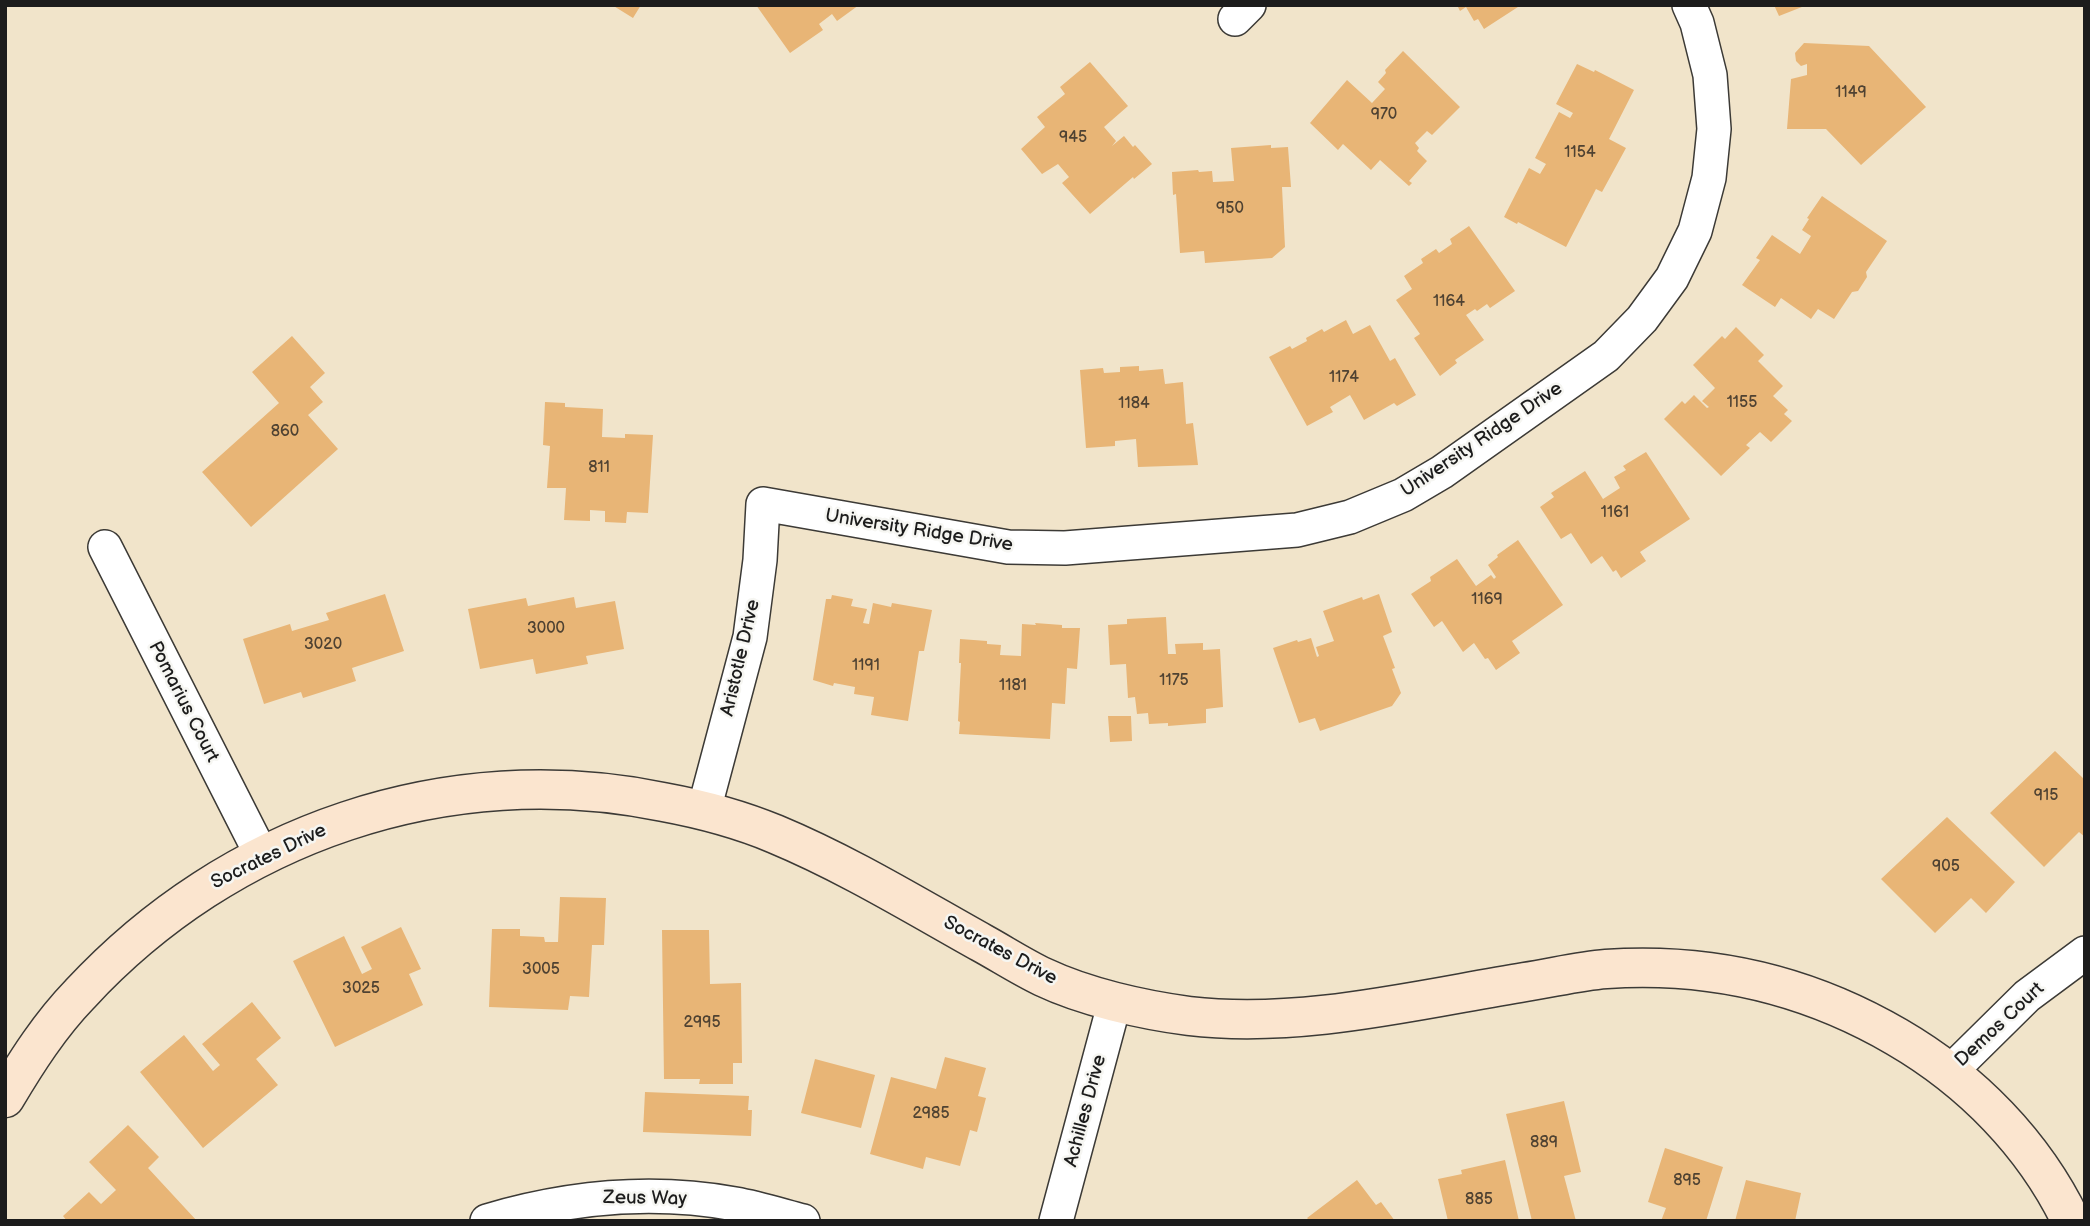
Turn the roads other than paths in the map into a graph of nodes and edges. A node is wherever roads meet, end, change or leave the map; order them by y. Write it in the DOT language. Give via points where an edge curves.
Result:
graph roads {
  1 [pos="1689,5"];
  2 [pos="763,505"];
  3 [pos="105,547"];
  4 [pos="704,810"];
  5 [pos="262,856"];
  6 [pos="2085,953"];
  7 [pos="1115,1001"];
  8 [pos="1950,1072"];
  9 [pos="5,1098"];
  10 [pos="487,1221"];
  11 [pos="803,1221"];
  12 [pos="1056,1221"];
  13 [pos="2071,1221"];
  1 -- 2 [label="street, University Ridge Drive" via="1710,75 1714,129 1709,178 1695,231 1672,278 1643,319 1606,356 1403,495 1350,517 1297,530 1065,548 1008,547"];
  2 -- 4 [label="street, Aristotle Drive" via="750,637"];
  3 -- 5 [label="street, Pomarius Court"];
  4 -- 5 [label="street, Socrates Drive" via="621,793 544,788 469,793 394,806 317,831"];
  4 -- 7 [label="street, Socrates Drive" via="772,833 835,862 1045,978"];
  5 -- 9 [label="street, Socrates Drive" via="200,890 138,937 78,995 31,1055"];
  6 -- 8 [label="street, Demos Court" via="2027,996"];
  7 -- 8 [label="street, Socrates Drive" via="1188,1016 1256,1020 1330,1014 1603,969 1672,968 1736,975 1802,992 1864,1018"];
  7 -- 12 [label="street, Achilles Drive"];
  8 -- 13 [label="street, Socrates Drive" via="1999,1117 2045,1173"];
  10 -- 11 [label="street, Zeus Way" via="597,1198 668,1196 736,1204"];
}
